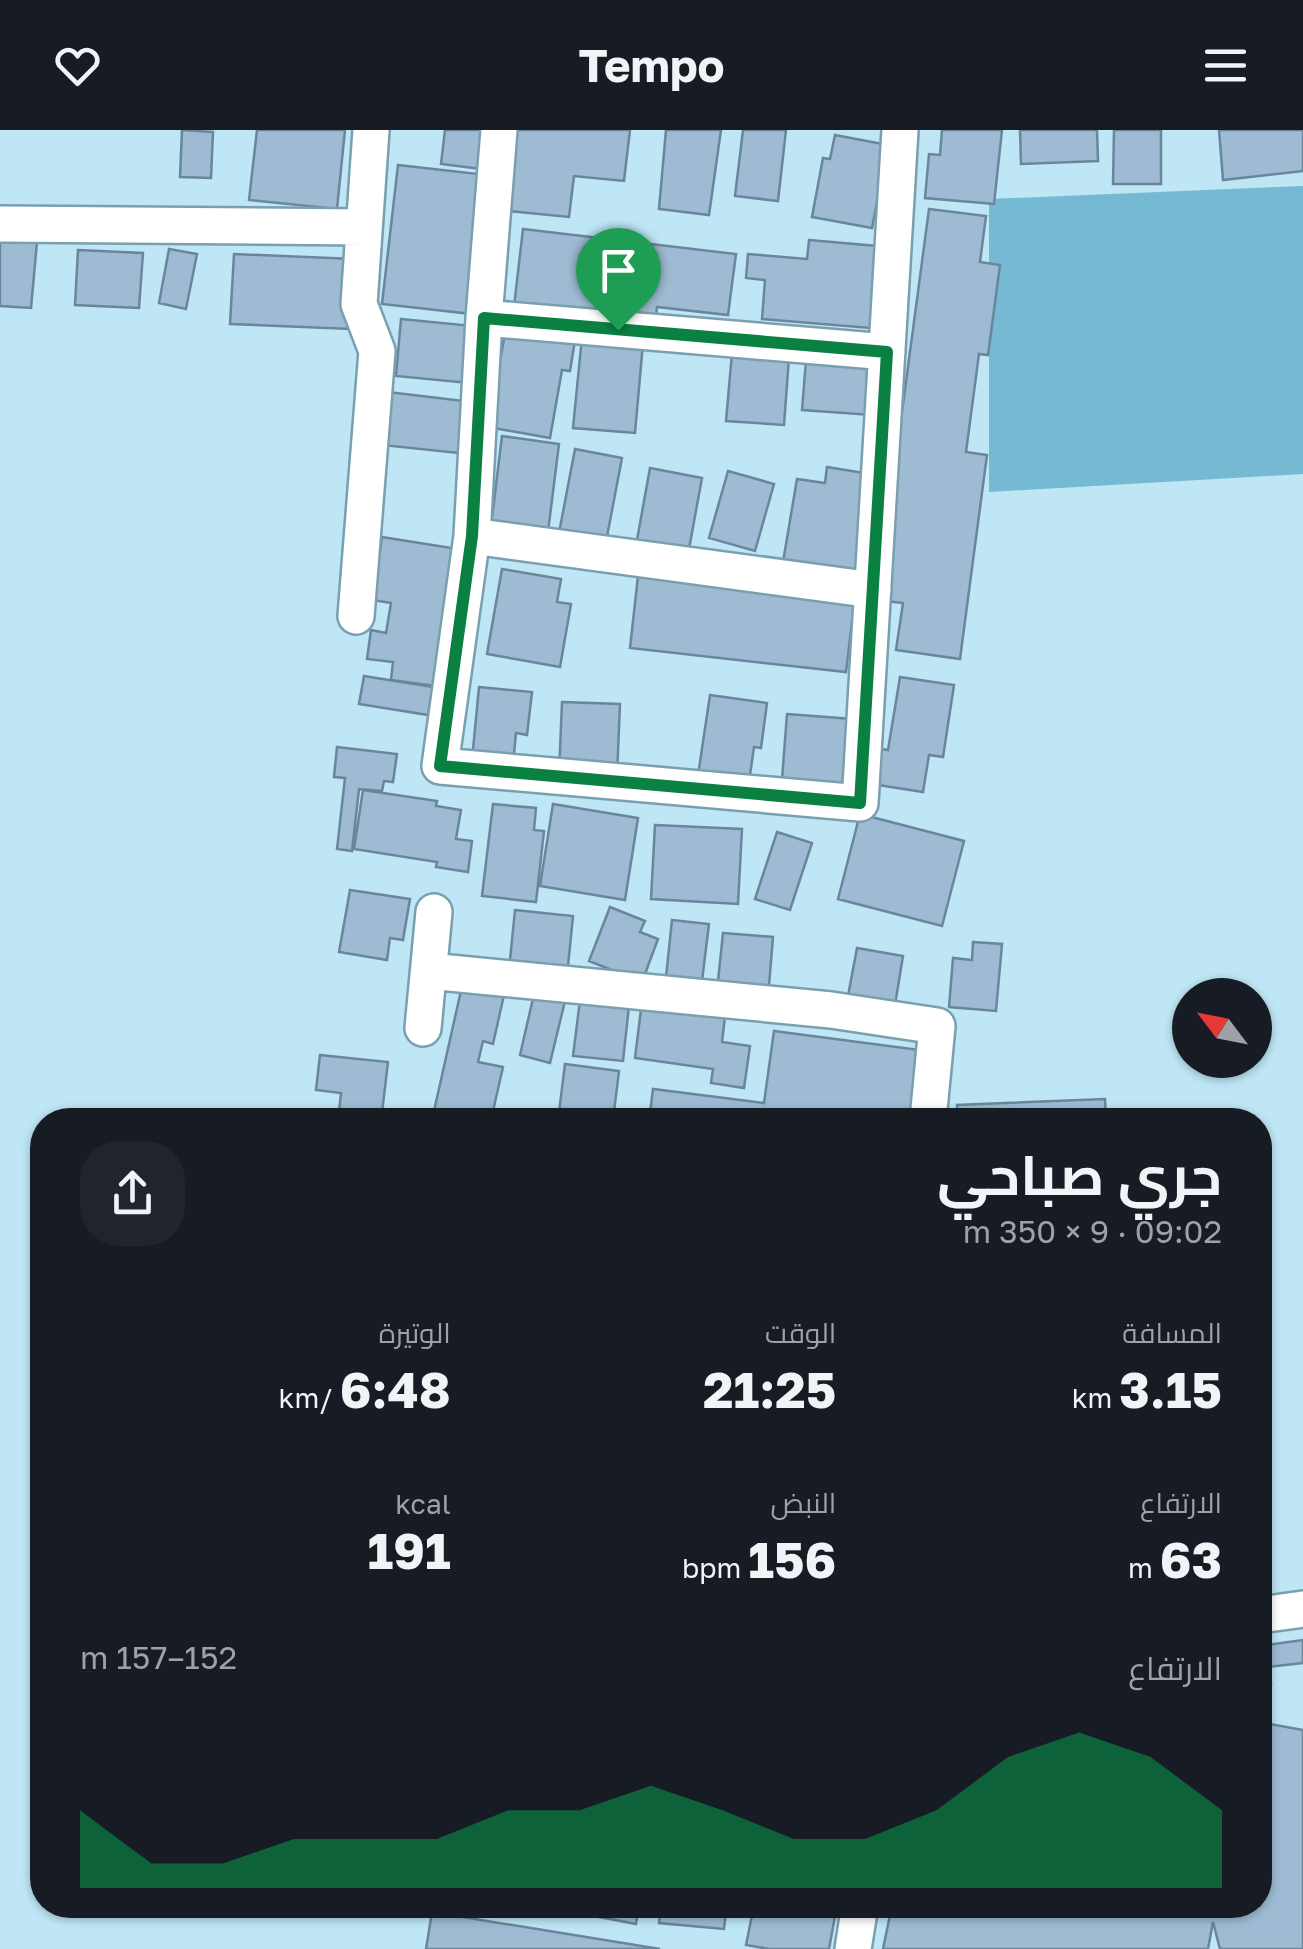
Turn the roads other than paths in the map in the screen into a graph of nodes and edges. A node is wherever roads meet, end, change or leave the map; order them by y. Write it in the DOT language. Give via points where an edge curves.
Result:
graph roads {
  1 [pos="370,130"];
  2 [pos="498,130"];
  3 [pos="900,130"];
  4 [pos="0,224"];
  5 [pos="364,227"];
  6 [pos="484,318"];
  7 [pos="887,352"];
  8 [pos="472,536"];
  9 [pos="873,590"];
  10 [pos="356,616"];
  11 [pos="434,912"];
  12 [pos="428,971"];
  13 [pos="423,1028"];
  14 [pos="929,1108"];
  15 [pos="1303,1609"];
  16 [pos="1272,1613"];
  17 [pos="858,1918"];
  18 [pos="853,1949"];
  1 -- 5 [label="street"];
  2 -- 6 [label="street"];
  3 -- 7 [label="street"];
  4 -- 5 [label="street"];
  5 -- 10 [label="street" via="359,304 377,351"];
  6 -- 7 [label="street"];
  6 -- 8 [label="street"];
  7 -- 9 [label="street"];
  8 -- 9 [label="street"];
  8 -- 9 [label="street" via="440,766 860,803"];
  11 -- 12 [label="street"];
  12 -- 13 [label="street"];
  12 -- 14 [label="street" via="937,1026"];
  15 -- 16 [label="street"];
  17 -- 18 [label="street"];
}
